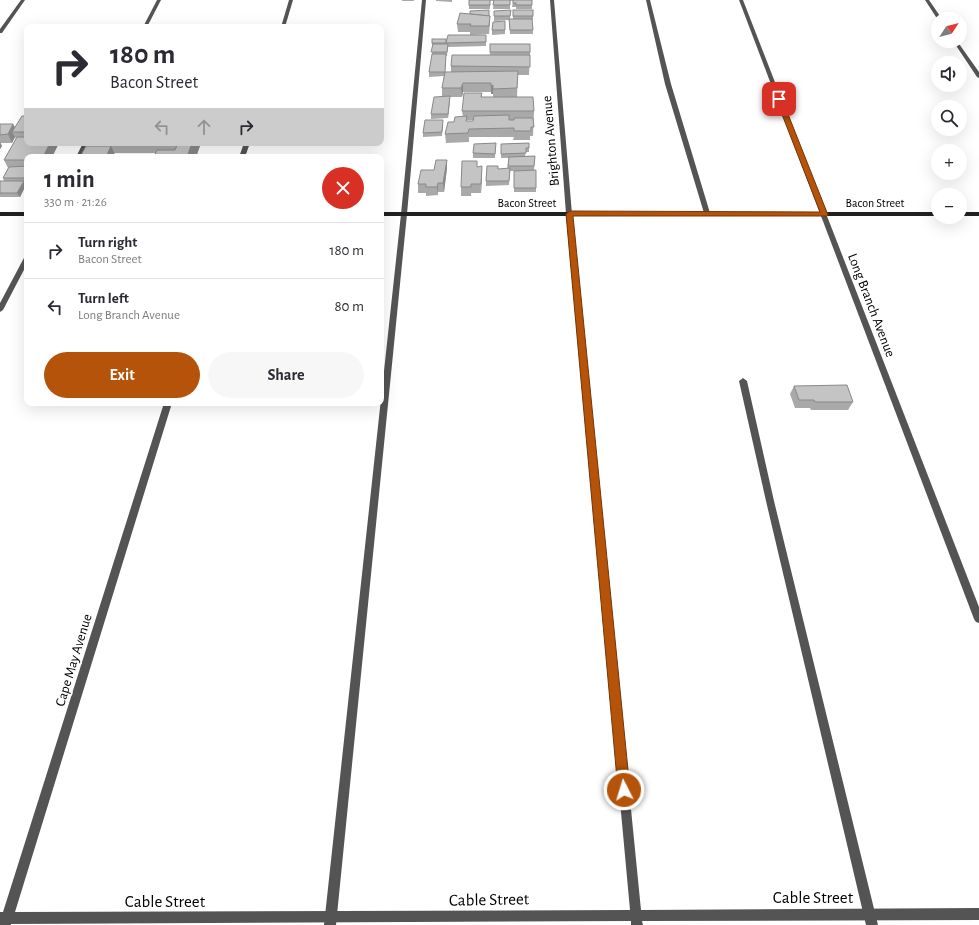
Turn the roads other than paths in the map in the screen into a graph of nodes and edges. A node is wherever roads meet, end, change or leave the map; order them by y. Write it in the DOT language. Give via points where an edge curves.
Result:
graph roads {
  1 [pos="23,0"];
  2 [pos="159,0"];
  3 [pos="291,0"];
  4 [pos="424,0"];
  5 [pos="552,0"];
  6 [pos="648,0"];
  7 [pos="741,0"];
  8 [pos="927,0"];
  9 [pos="935,12"];
  10 [pos="147,24"];
  11 [pos="284,24"];
  12 [pos="0,32"];
  13 [pos="960,48"];
  14 [pos="979,76"];
  15 [pos="707,213"];
  16 [pos="0,214"];
  17 [pos="24,214"];
  18 [pos="384,214"];
  19 [pos="404,214"];
  20 [pos="570,214"];
  21 [pos="931,214"];
  22 [pos="967,214"];
  23 [pos="979,214"];
  24 [pos="825,215"];
  25 [pos="24,264"];
  26 [pos="0,310"];
  27 [pos="743,381"];
  28 [pos="384,405"];
  29 [pos="167,406"];
  30 [pos="384,406"];
  31 [pos="979,619"];
  32 [pos="979,914"];
  33 [pos="4,920"];
  34 [pos="636,920"];
  35 [pos="871,920"];
  36 [pos="330,921"];
  1 -- 12 [label="street"];
  2 -- 10 [label="street"];
  3 -- 11 [label="street"];
  4 -- 19 [label="street"];
  5 -- 20 [label="street, Brighton Avenue"];
  6 -- 15 [label="street" via="668,84"];
  7 -- 24 [label="street, Long Branch Avenue"];
  8 -- 9 [label="street"];
  13 -- 14 [label="street"];
  15 -- 20 [label="street, Bacon Street"];
  15 -- 24 [label="street, Bacon Street"];
  16 -- 17 [label="street"];
  18 -- 19 [label="street, Bacon Street"];
  19 -- 20 [label="street, Bacon Street"];
  19 -- 28 [label="street"];
  20 -- 34 [label="street, Brighton Avenue"];
  21 -- 24 [label="street, Bacon Street"];
  22 -- 23 [label="street"];
  24 -- 31 [label="street, Long Branch Avenue"];
  25 -- 26 [label="street"];
  27 -- 35 [label="street"];
  29 -- 33 [label="street, Cape May Avenue"];
  30 -- 36 [label="street"];
  32 -- 35 [label="street, Cable Street"];
  33 -- 36 [label="street, Cable Street"];
  34 -- 35 [label="street, Cable Street"];
  34 -- 36 [label="street, Cable Street"];
}
